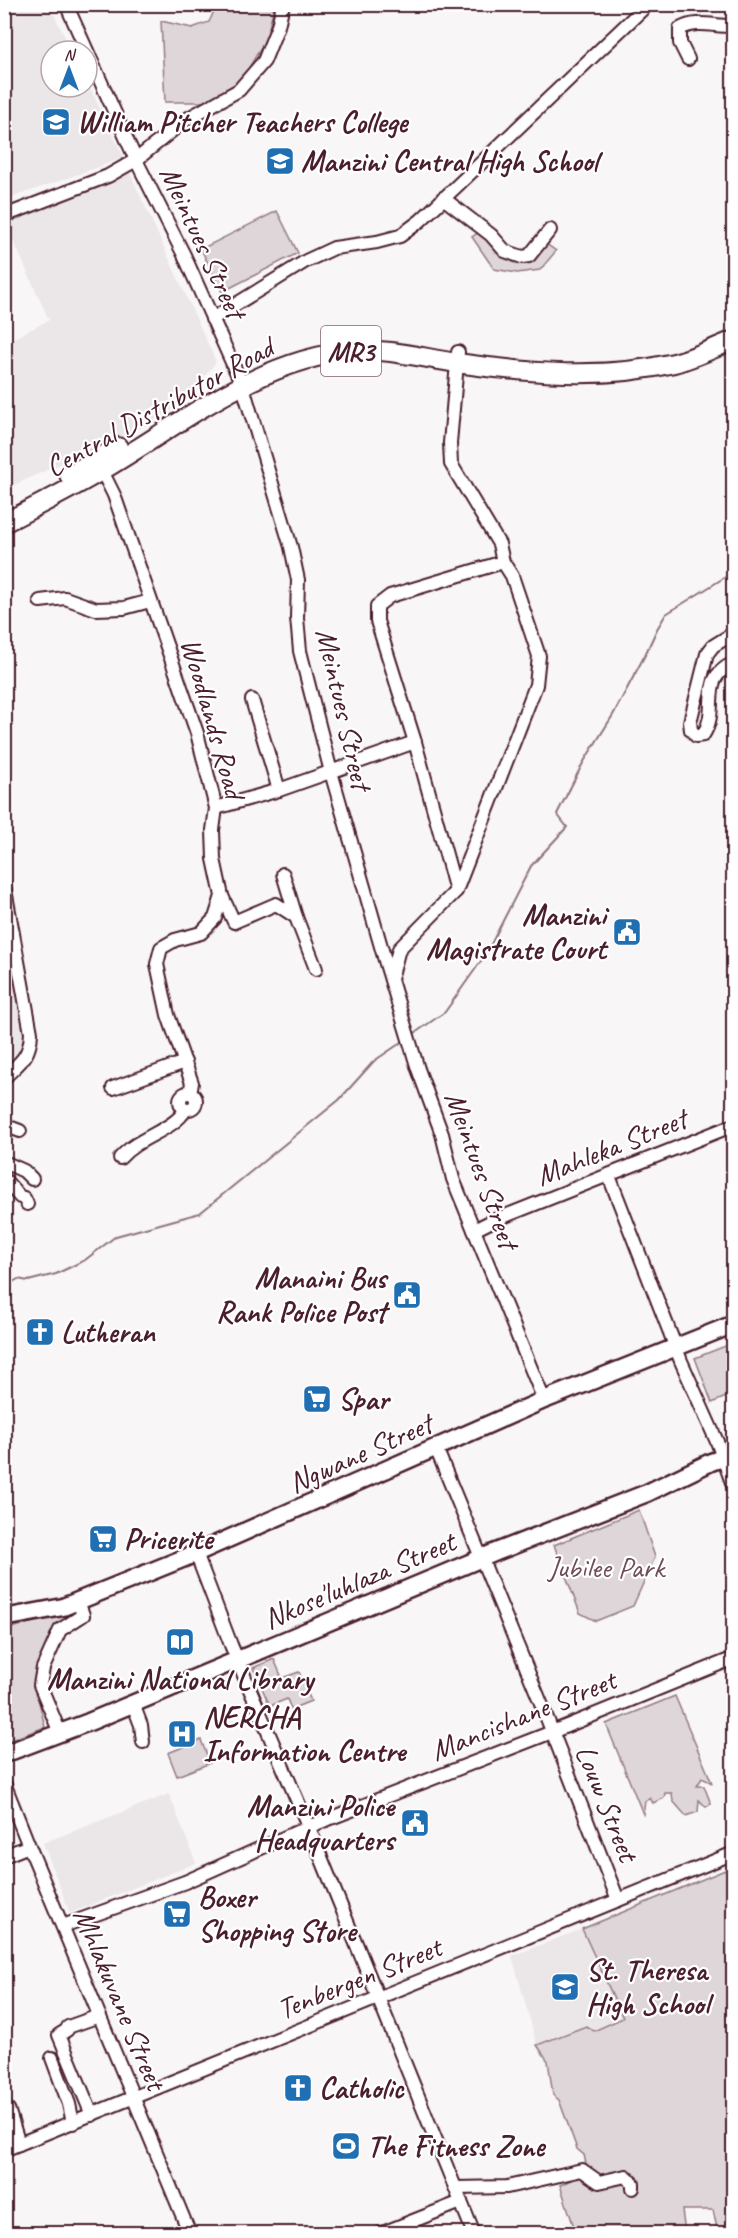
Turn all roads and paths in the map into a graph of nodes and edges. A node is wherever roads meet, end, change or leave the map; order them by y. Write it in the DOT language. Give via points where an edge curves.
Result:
graph roads {
  1 [pos="66,4"];
  2 [pos="283,4"];
  3 [pos="648,4"];
  4 [pos="734,26"];
  5 [pos="688,59"];
  6 [pos="135,160"];
  7 [pos="443,198"];
  8 [pos="4,216"];
  9 [pos="550,230"];
  10 [pos="212,319"];
  11 [pos="734,333"];
  12 [pos="734,340"];
  13 [pos="457,357"];
  14 [pos="241,384"];
  15 [pos="102,471"];
  16 [pos="4,511"];
  17 [pos="4,523"];
  18 [pos="503,562"];
  19 [pos="40,601"];
  20 [pos="150,601"];
  21 [pos="734,633"];
  22 [pos="734,663"];
  23 [pos="252,700"];
  24 [pos="415,742"];
  25 [pos="331,772"];
  26 [pos="279,790"];
  27 [pos="216,808"];
  28 [pos="283,874"];
  29 [pos="4,884"];
  30 [pos="456,891"];
  31 [pos="222,896"];
  32 [pos="296,917"];
  33 [pos="316,969"];
  34 [pos="391,980"];
  35 [pos="185,1062"];
  36 [pos="4,1078"];
  37 [pos="113,1088"];
  38 [pos="4,1125"];
  39 [pos="734,1125"];
  40 [pos="20,1131"];
  41 [pos="120,1158"];
  42 [pos="4,1161"];
  43 [pos="609,1176"];
  44 [pos="32,1179"];
  45 [pos="6,1182"];
  46 [pos="27,1204"];
  47 [pos="474,1230"];
  48 [pos="734,1324"];
  49 [pos="678,1348"];
  50 [pos="544,1400"];
  51 [pos="436,1448"];
  52 [pos="728,1456"];
  53 [pos="734,1488"];
  54 [pos="195,1553"];
  55 [pos="481,1558"];
  56 [pos="78,1601"];
  57 [pos="4,1618"];
  58 [pos="734,1658"];
  59 [pos="238,1660"];
  60 [pos="133,1704"];
  61 [pos="552,1732"];
  62 [pos="60,1733"];
  63 [pos="143,1742"];
  64 [pos="4,1754"];
  65 [pos="4,1783"];
  66 [pos="308,1827"];
  67 [pos="29,1846"];
  68 [pos="734,1853"];
  69 [pos="4,1856"];
  70 [pos="618,1900"];
  71 [pos="63,1926"];
  72 [pos="378,1997"];
  73 [pos="99,2016"];
  74 [pos="52,2058"];
  75 [pos="135,2098"];
  76 [pos="9,2109"];
  77 [pos="92,2115"];
  78 [pos="73,2123"];
  79 [pos="19,2144"];
  80 [pos="4,2150"];
  81 [pos="456,2188"];
  82 [pos="633,2188"];
  83 [pos="461,2202"];
  84 [pos="190,2234"];
  85 [pos="380,2234"];
  86 [pos="474,2234"];
  1 -- 6 [label="street, Meintues Street"];
  2 -- 6 [label="street" via="264,61 239,90 185,120"];
  3 -- 7 [label="street"];
  4 -- 5 [label="street" via="702,23 680,29 680,43"];
  6 -- 8 [label="street" via="108,176"];
  6 -- 10 [label="street, Meintues Street"];
  7 -- 9 [label="street" via="505,251 516,255 529,256"];
  7 -- 10 [label="street" via="400,236 334,248"];
  10 -- 14 [label="street, Meintues Street"];
  11 -- 13 [label="highway, Central Distributor Road / MR3" via="669,357 602,366"];
  12 -- 13 [label="highway, Central Distributor Road / MR3" via="676,363 601,374 523,370"];
  13 -- 14 [label="highway, Central Distributor Road / MR3" via="355,351 317,357"];
  13 -- 18 [label="street" via="451,464 499,544"];
  14 -- 15 [label="highway, Central Distributor Road / MR3"];
  14 -- 16 [label="highway, Central Distributor Road / MR3"];
  14 -- 25 [label="street, Meintues Street" via="293,558 298,580 300,651"];
  15 -- 17 [label="highway, Central Distributor Road / MR3"];
  15 -- 20 [label="street, Woodlands Road"];
  18 -- 24 [label="street" via="390,596 377,606 377,621"];
  18 -- 30 [label="street" via="512,576 536,643 538,671 532,696"];
  19 -- 20 [label="street" via="65,598 96,609 124,608"];
  20 -- 27 [label="street, Woodlands Road" via="196,733"];
  21 -- 22 [label="street" via="707,654 690,722 696,736 703,735 708,728 713,680 719,670"];
  23 -- 26 [label="street"];
  24 -- 25 [label="street"];
  24 -- 30 [label="street"];
  25 -- 26 [label="street"];
  25 -- 34 [label="street, Meintues Street"];
  26 -- 27 [label="street"];
  27 -- 31 [label="street, Woodlands Road" via="214,859"];
  28 -- 32 [label="street"];
  29 -- 36 [label="street" via="31,1033 26,1058"];
  30 -- 34 [label="street" via="399,949"];
  31 -- 32 [label="street, Woodlands Road" via="234,922 276,904"];
  31 -- 35 [label="street" via="215,918 201,933 161,948 157,963 168,1015"];
  32 -- 33 [label="street"];
  34 -- 47 [label="street, Meintues Street" via="453,1179"];
  35 -- 37 [label="street"];
  35 -- 41 [label="street" via="192,1083 190,1093 180,1099 186,1109 180,1120 143,1139"];
  38 -- 40 [label="street"];
  39 -- 43 [label="street, Mahleka Street"];
  42 -- 44 [label="street"];
  43 -- 47 [label="street, Mahleka Street"];
  43 -- 49 [label="street"];
  45 -- 46 [label="street"];
  47 -- 50 [label="street, Meintues Street"];
  48 -- 49 [label="main road, Ngwane Street"];
  49 -- 50 [label="main road, Ngwane Street"];
  49 -- 52 [label="street" via="718,1444"];
  50 -- 51 [label="main road, Ngwane Street"];
  51 -- 54 [label="main road, Ngwane Street"];
  51 -- 55 [label="street, Louw Street"];
  52 -- 53 [label="street"];
  52 -- 55 [label="main road, Nkose'luhlaza Street"];
  54 -- 56 [label="main road, Ngwane Street"];
  54 -- 59 [label="street"];
  55 -- 59 [label="main road, Nkose'luhlaza Street"];
  55 -- 61 [label="street, Louw Street"];
  56 -- 57 [label="main road, Ngwane Street"];
  56 -- 62 [label="street" via="83,1615 60,1630 40,1685"];
  58 -- 61 [label="street, Mancishane Street"];
  59 -- 60 [label="main road, Nkose'luhlaza Street"];
  59 -- 66 [label="street"];
  60 -- 62 [label="main road, Nkose'luhlaza Street"];
  60 -- 63 [label="street"];
  61 -- 66 [label="street, Mancishane Street"];
  61 -- 70 [label="street, Louw Street"];
  62 -- 64 [label="main road, Nkose'luhlaza Street"];
  65 -- 67 [label="street, Mhlakuvane Street"];
  66 -- 71 [label="street, Mancishane Street" via="185,1882"];
  66 -- 72 [label="street"];
  67 -- 69 [label="street"];
  67 -- 71 [label="street, Mhlakuvane Street"];
  68 -- 70 [label="street, Tenbergen Street"];
  70 -- 72 [label="street, Tenbergen Street"];
  71 -- 73 [label="street, Mhlakuvane Street"];
  72 -- 75 [label="street, Tenbergen Street"];
  72 -- 81 [label="street"];
  73 -- 75 [label="street, Mhlakuvane Street"];
  73 -- 77 [label="street" via="68,2027 59,2035"];
  74 -- 78 [label="street"];
  75 -- 77 [label="street, Tenbergen Street"];
  75 -- 84 [label="street, Mhlakuvane Street"];
  76 -- 79 [label="street"];
  77 -- 78 [label="street, Tenbergen Street"];
  78 -- 79 [label="street, Tenbergen Street"];
  79 -- 80 [label="street, Tenbergen Street"];
  81 -- 82 [label="street" via="507,2187 582,2170 599,2185 626,2176"];
  81 -- 83 [label="street"];
  83 -- 85 [label="street"];
  83 -- 86 [label="street"];
}
